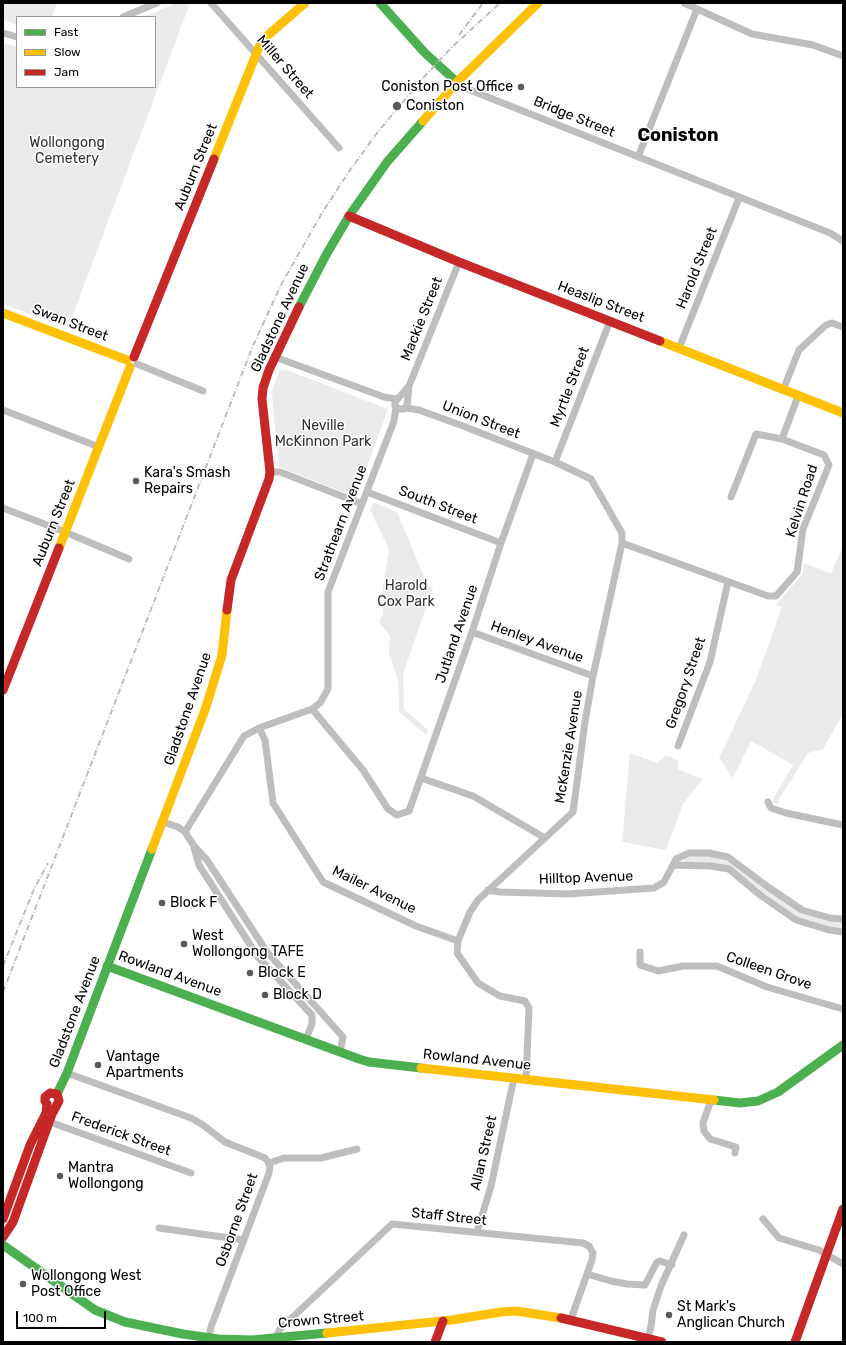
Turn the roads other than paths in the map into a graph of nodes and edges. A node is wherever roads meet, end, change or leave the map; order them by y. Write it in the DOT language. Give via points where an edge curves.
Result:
graph roads {
  1 [pos="157,3"];
  2 [pos="211,3"];
  3 [pos="305,3"];
  4 [pos="380,3"];
  5 [pos="538,3"];
  6 [pos="684,3"];
  7 [pos="697,9"];
  8 [pos="125,16"];
  9 [pos="3,33"];
  10 [pos="16,37"];
  11 [pos="256,53"];
  12 [pos="843,56"];
  13 [pos="457,82"];
  14 [pos="339,148"];
  15 [pos="638,157"];
  16 [pos="739,198"];
  17 [pos="350,216"];
  18 [pos="830,233"];
  19 [pos="843,234"];
  20 [pos="843,241"];
  21 [pos="460,262"];
  22 [pos="3,313"];
  23 [pos="610,321"];
  24 [pos="843,327"];
  25 [pos="679,348"];
  26 [pos="275,358"];
  27 [pos="132,362"];
  28 [pos="783,390"];
  29 [pos="203,391"];
  30 [pos="798,396"];
  31 [pos="401,404"];
  32 [pos="3,410"];
  33 [pos="843,413"];
  34 [pos="782,439"];
  35 [pos="99,447"];
  36 [pos="533,454"];
  37 [pos="554,462"];
  38 [pos="270,472"];
  39 [pos="367,492"];
  40 [pos="730,497"];
  41 [pos="362,504"];
  42 [pos="3,508"];
  43 [pos="65,532"];
  44 [pos="501,543"];
  45 [pos="622,543"];
  46 [pos="129,559"];
  47 [pos="728,582"];
  48 [pos="472,632"];
  49 [pos="593,676"];
  50 [pos="3,690"];
  51 [pos="312,709"];
  52 [pos="259,728"];
  53 [pos="678,746"];
  54 [pos="421,778"];
  55 [pos="768,802"];
  56 [pos="163,822"];
  57 [pos="843,825"];
  58 [pos="184,832"];
  59 [pos="545,838"];
  60 [pos="194,846"];
  61 [pos="673,865"];
  62 [pos="488,890"];
  63 [pos="843,919"];
  64 [pos="843,932"];
  65 [pos="458,942"];
  66 [pos="640,952"];
  67 [pos="107,966"];
  68 [pos="843,1009"];
  69 [pos="306,1039"];
  70 [pos="843,1045"];
  71 [pos="340,1052"];
  72 [pos="67,1073"];
  73 [pos="514,1078"];
  74 [pos="526,1080"];
  75 [pos="57,1094"];
  76 [pos="711,1100"];
  77 [pos="47,1104"];
  78 [pos="57,1104"];
  79 [pos="47,1119"];
  80 [pos="357,1149"];
  81 [pos="735,1153"];
  82 [pos="269,1164"];
  83 [pos="191,1173"];
  84 [pos="843,1209"];
  85 [pos="3,1219"];
  86 [pos="763,1219"];
  87 [pos="159,1228"];
  88 [pos="477,1232"];
  89 [pos="684,1235"];
  90 [pos="3,1237"];
  91 [pos="244,1240"];
  92 [pos="3,1245"];
  93 [pos="826,1254"];
  94 [pos="843,1264"];
  95 [pos="672,1265"];
  96 [pos="587,1274"];
  97 [pos="571,1319"];
  98 [pos="443,1321"];
  99 [pos="275,1338"];
  100 [pos="648,1339"];
  101 [pos="208,1340"];
  102 [pos="435,1342"];
  103 [pos="662,1342"];
  104 [pos="795,1342"];
  1 -- 8 [label="street"];
  2 -- 11 [label="street, Miller Street"];
  3 -- 11 [label="main road, Auburn Street" via="267,36"];
  4 -- 13 [label="main road, Bridge Street" via="425,53"];
  5 -- 13 [label="main road, Gladstone Avenue"];
  6 -- 7 [label="street"];
  7 -- 12 [label="street" via="752,34 813,45"];
  7 -- 15 [label="street"];
  9 -- 10 [label="street"];
  11 -- 14 [label="street, Miller Street"];
  11 -- 27 [label="main road, Auburn Street"];
  13 -- 15 [label="street, Bridge Street" via="465,88"];
  13 -- 17 [label="main road, Gladstone Avenue" via="387,162"];
  15 -- 16 [label="street, Bridge Street"];
  16 -- 18 [label="street, Bridge Street"];
  16 -- 25 [label="street, Harold Street"];
  17 -- 21 [label="main road, Heaslip Street"];
  17 -- 26 [label="main road, Gladstone Avenue" via="312,281"];
  18 -- 19 [label="street, Bridge Street"];
  18 -- 20 [label="street, Bridge Street"];
  21 -- 23 [label="main road, Heaslip Street"];
  21 -- 31 [label="street, Mackie Street"];
  22 -- 27 [label="main road, Swan Street"];
  23 -- 25 [label="main road, Heaslip Street"];
  23 -- 37 [label="street, Myrtle Street"];
  24 -- 28 [label="street" via="832,323 826,325 799,350"];
  25 -- 28 [label="main road, Heaslip Street"];
  26 -- 31 [label="street, Union Street"];
  26 -- 38 [label="main road, Gladstone Avenue" via="262,394"];
  27 -- 29 [label="street, Swan Street"];
  27 -- 35 [label="main road, Auburn Street"];
  28 -- 30 [label="main road, Heaslip Street"];
  30 -- 33 [label="main road, Heaslip Street"];
  30 -- 34 [label="street"];
  31 -- 36 [label="street, Union Street"];
  31 -- 39 [label="street, Strathearn Avenue"];
  32 -- 35 [label="street"];
  34 -- 40 [label="street" via="756,434"];
  34 -- 47 [label="street, Kelvin Road" via="824,455 829,465 803,529 797,572 776,596 768,596"];
  35 -- 43 [label="main road, Auburn Street"];
  36 -- 37 [label="street, McKenzie Avenue"];
  36 -- 44 [label="street, Jutland Avenue"];
  37 -- 45 [label="street, McKenzie Avenue" via="591,479 622,533"];
  38 -- 41 [label="street" via="280,472"];
  38 -- 56 [label="main road, Gladstone Avenue" via="267,487 231,580 224,647 206,708"];
  39 -- 41 [label="street, Strathearn Avenue"];
  39 -- 44 [label="street, South Street"];
  41 -- 51 [label="street, Strathearn Avenue" via="328,592 328,689 320,703"];
  42 -- 43 [label="street"];
  43 -- 46 [label="street"];
  43 -- 50 [label="main road, Auburn Street"];
  44 -- 48 [label="street, Jutland Avenue"];
  45 -- 47 [label="street, Kelvin Road"];
  45 -- 49 [label="street, McKenzie Avenue"];
  47 -- 53 [label="street, Gregory Street" via="710,662"];
  48 -- 49 [label="street, Henley Avenue"];
  48 -- 54 [label="street, Jutland Avenue"];
  49 -- 59 [label="street, McKenzie Avenue" via="573,812"];
  51 -- 52 [label="street, Strathearn Avenue"];
  51 -- 54 [label="street, Jutland Avenue" via="363,770 388,809 397,815 409,811"];
  52 -- 58 [label="street, Strathearn Avenue" via="244,736"];
  52 -- 65 [label="street, Mailer Avenue" via="265,740 273,803 322,882 416,926"];
  54 -- 59 [label="street" via="473,796"];
  55 -- 57 [label="street" via="771,808 786,813"];
  56 -- 58 [label="street"];
  56 -- 67 [label="main road, Gladstone Avenue"];
  58 -- 60 [label="street"];
  59 -- 62 [label="street, McKenzie Avenue"];
  60 -- 69 [label="street" via="199,865 258,957 312,1015 312,1024"];
  60 -- 71 [label="street" via="207,860 267,952 343,1037"];
  61 -- 62 [label="street, Hilltop Avenue" via="664,882 654,888 568,894"];
  61 -- 63 [label="street, Hilltop Avenue" via="676,859 689,853 709,853 728,857 802,910"];
  61 -- 64 [label="street" via="711,866 729,870 796,920"];
  62 -- 65 [label="street, McKenzie Avenue" via="470,912"];
  65 -- 74 [label="street" via="458,953 478,983 500,996 525,1001 529,1008"];
  66 -- 68 [label="street, Colleen Grove" via="638,968 658,971 684,966 717,966 767,987"];
  67 -- 69 [label="main road, Rowland Avenue"];
  67 -- 72 [label="main road, Gladstone Avenue"];
  69 -- 71 [label="main road, Rowland Avenue"];
  70 -- 76 [label="main road, Rowland Avenue" via="789,1085 766,1098 748,1103"];
  71 -- 73 [label="main road, Rowland Avenue" via="376,1063"];
  72 -- 75 [label="main road, Gladstone Avenue"];
  72 -- 82 [label="street, Osborne Street" via="191,1118 225,1142 265,1158"];
  73 -- 74 [label="main road, Rowland Avenue"];
  73 -- 88 [label="street, Allan Street" via="491,1186"];
  74 -- 76 [label="main road, Rowland Avenue"];
  75 -- 77 [label="main road" via="53,1092 47,1095"];
  75 -- 78 [label="main road"];
  76 -- 81 [label="street" via="703,1123 704,1131 710,1139 736,1147"];
  77 -- 78 [label="main road"];
  77 -- 79 [label="main road"];
  78 -- 79 [label="main road"];
  79 -- 83 [label="street, Frederick Street"];
  79 -- 85 [label="main road" via="30,1145"];
  79 -- 90 [label="main road" via="13,1222"];
  80 -- 82 [label="street" via="321,1158 284,1158"];
  82 -- 91 [label="street, Osborne Street" via="269,1173"];
  84 -- 93 [label="main road"];
  86 -- 93 [label="street" via="779,1238"];
  87 -- 91 [label="street"];
  88 -- 96 [label="street, Staff Street" via="583,1243 589,1246 593,1253"];
  88 -- 99 [label="street, Staff Street" via="392,1224 280,1329"];
  89 -- 95 [label="street"];
  91 -- 101 [label="street, Osborne Street"];
  92 -- 101 [label="main road, Crown Street" via="99,1312 113,1318"];
  93 -- 94 [label="street"];
  93 -- 104 [label="main road"];
  95 -- 96 [label="street" via="657,1262 645,1284 627,1284"];
  95 -- 100 [label="street" via="653,1310"];
  96 -- 97 [label="street, Staff Street"];
  97 -- 98 [label="main road, Crown Street" via="508,1311"];
  97 -- 100 [label="main road, Crown Street"];
  98 -- 99 [label="main road, Crown Street"];
  98 -- 102 [label="main road"];
  99 -- 101 [label="main road, Crown Street"];
  100 -- 103 [label="main road, Crown Street"];
}
